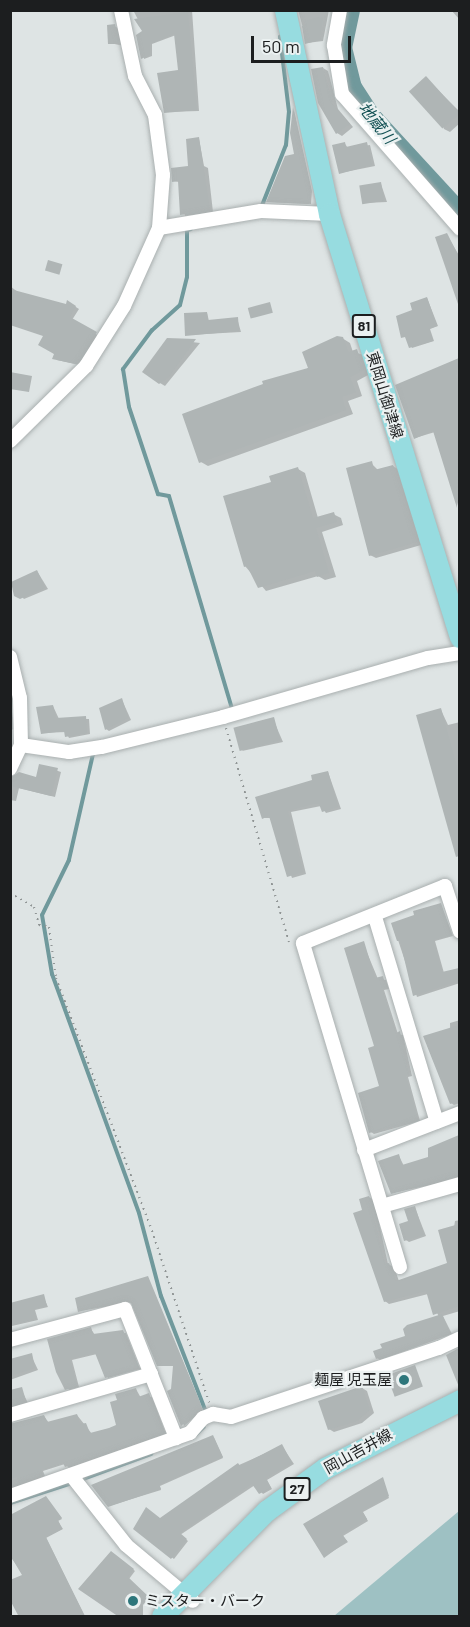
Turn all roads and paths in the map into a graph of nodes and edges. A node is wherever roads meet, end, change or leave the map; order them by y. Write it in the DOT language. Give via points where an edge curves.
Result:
graph roads {
  1 [pos="121,10"];
  2 [pos="285,10"];
  3 [pos="340,10"];
  4 [pos="329,214"];
  5 [pos="159,228"];
  6 [pos="459,229"];
  7 [pos="10,441"];
  8 [pos="459,637"];
  9 [pos="459,653"];
  10 [pos="10,657"];
  11 [pos="223,717"];
  12 [pos="21,745"];
  13 [pos="10,769"];
  14 [pos="10,893"];
  15 [pos="375,917"];
  16 [pos="459,932"];
  17 [pos="303,943"];
  18 [pos="459,1113"];
  19 [pos="437,1122"];
  20 [pos="364,1150"];
  21 [pos="459,1184"];
  22 [pos="382,1206"];
  23 [pos="400,1267"];
  24 [pos="459,1338"];
  25 [pos="10,1340"];
  26 [pos="151,1374"];
  27 [pos="459,1400"];
  28 [pos="213,1414"];
  29 [pos="10,1415"];
  30 [pos="459,1416"];
  31 [pos="176,1438"];
  32 [pos="71,1475"];
  33 [pos="10,1496"];
  34 [pos="188,1597"];
  35 [pos="162,1617"];
  36 [pos="179,1617"];
  1 -- 5 [label="street" via="135,76 155,115 163,176"];
  2 -- 4 [label="main road, 東岡山御津線 / 81"];
  3 -- 6 [label="street" via="334,45 342,94"];
  4 -- 5 [label="street" via="261,211"];
  4 -- 8 [label="main road, 東岡山御津線 / 81"];
  5 -- 7 [label="street" via="124,306 86,366"];
  9 -- 11 [label="street" via="428,658"];
  10 -- 12 [label="street" via="20,698"];
  11 -- 12 [label="street" via="69,752"];
  11 -- 17 [label="path" via="289,942"];
  12 -- 13 [label="street"];
  14 -- 28 [label="path" via="34,907 39,925 49,927 56,978 150,1225"];
  15 -- 16 [label="street" via="446,886"];
  15 -- 17 [label="street"];
  15 -- 19 [label="street"];
  17 -- 20 [label="street"];
  18 -- 19 [label="street"];
  19 -- 20 [label="street"];
  20 -- 22 [label="street"];
  21 -- 22 [label="street"];
  22 -- 23 [label="street"];
  24 -- 28 [label="street" via="231,1417"];
  25 -- 26 [label="street" via="125,1309"];
  26 -- 29 [label="street"];
  26 -- 31 [label="street"];
  27 -- 34 [label="main road, 岡山吉井線 / 27" via="326,1467 266,1511"];
  28 -- 31 [label="street" via="203,1418 190,1433"];
  30 -- 34 [label="main road, 岡山吉井線 / 27" via="323,1486 277,1518"];
  31 -- 32 [label="street"];
  32 -- 33 [label="street"];
  32 -- 34 [label="street" via="126,1545"];
  34 -- 35 [label="main road, 岡山吉井線 / 27"];
  34 -- 36 [label="main road, 岡山吉井線 / 27"];
}
